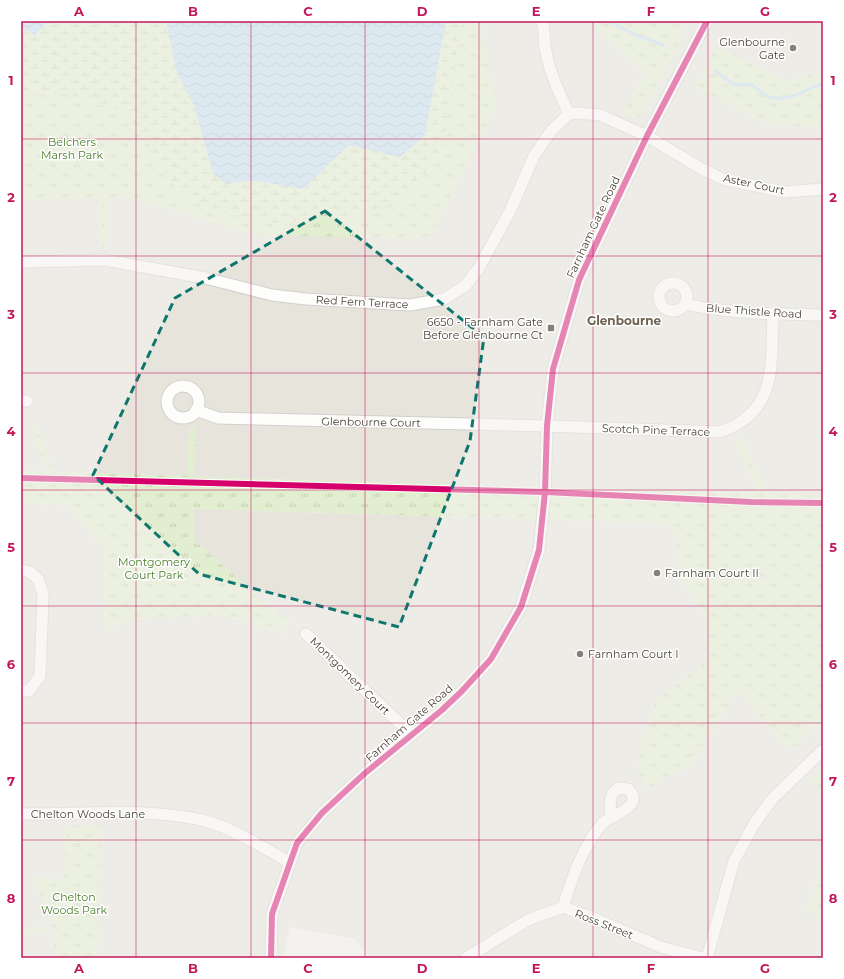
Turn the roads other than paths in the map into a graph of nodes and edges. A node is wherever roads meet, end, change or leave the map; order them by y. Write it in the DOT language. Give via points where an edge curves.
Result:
graph roads {
  1 [pos="707,21"];
  2 [pos="546,23"];
  3 [pos="569,114"];
  4 [pos="647,136"];
  5 [pos="823,189"];
  6 [pos="21,262"];
  7 [pos="684,304"];
  8 [pos="773,314"];
  9 [pos="823,315"];
  10 [pos="196,410"];
  11 [pos="547,426"];
  12 [pos="21,570"];
  13 [pos="306,634"];
  14 [pos="21,691"];
  15 [pos="412,735"];
  16 [pos="823,750"];
  17 [pos="21,814"];
  18 [pos="611,816"];
  19 [pos="289,862"];
  20 [pos="563,907"];
  21 [pos="271,958"];
  22 [pos="466,958"];
  23 [pos="703,958"];
  24 [pos="707,958"];
  1 -- 4 [label="street, Farnham Gate Road"];
  2 -- 3 [label="street" via="545,51"];
  3 -- 4 [label="street" via="600,115"];
  3 -- 6 [label="street, Red Fern Terrace" via="552,131 534,156 511,209 480,268 464,286 444,299 410,305 306,299 272,295 198,276 105,260"];
  4 -- 5 [label="street, Aster Court" via="723,179 784,192"];
  4 -- 11 [label="street, Farnham Gate Road" via="579,280 553,369"];
  7 -- 8 [label="street, Blue Thistle Road" via="701,308"];
  8 -- 9 [label="street, Blue Thistle Road"];
  8 -- 11 [label="street, Scotch Pine Terrace" via="771,367 764,395 757,409 734,427 719,432 697,433"];
  10 -- 11 [label="street, Glenbourne Court" via="218,418"];
  11 -- 15 [label="street, Farnham Gate Road" via="545,492 539,550 521,607 491,659 442,710"];
  12 -- 14 [label="street" via="30,572 38,579 43,594 40,676 29,691"];
  13 -- 15 [label="street, Montgomery Court"];
  15 -- 19 [label="street, Farnham Gate Road" via="322,813 297,843"];
  16 -- 24 [label="street" via="773,798 754,824 734,861"];
  17 -- 19 [label="street, Chelton Woods Lane" via="117,812 202,820 247,839"];
  18 -- 20 [label="street" via="594,834 575,870"];
  19 -- 21 [label="street, Farnham Gate Road" via="272,914"];
  20 -- 22 [label="street, Ross Street" via="528,920"];
  20 -- 23 [label="street, Ross Street" via="661,947"];
}
